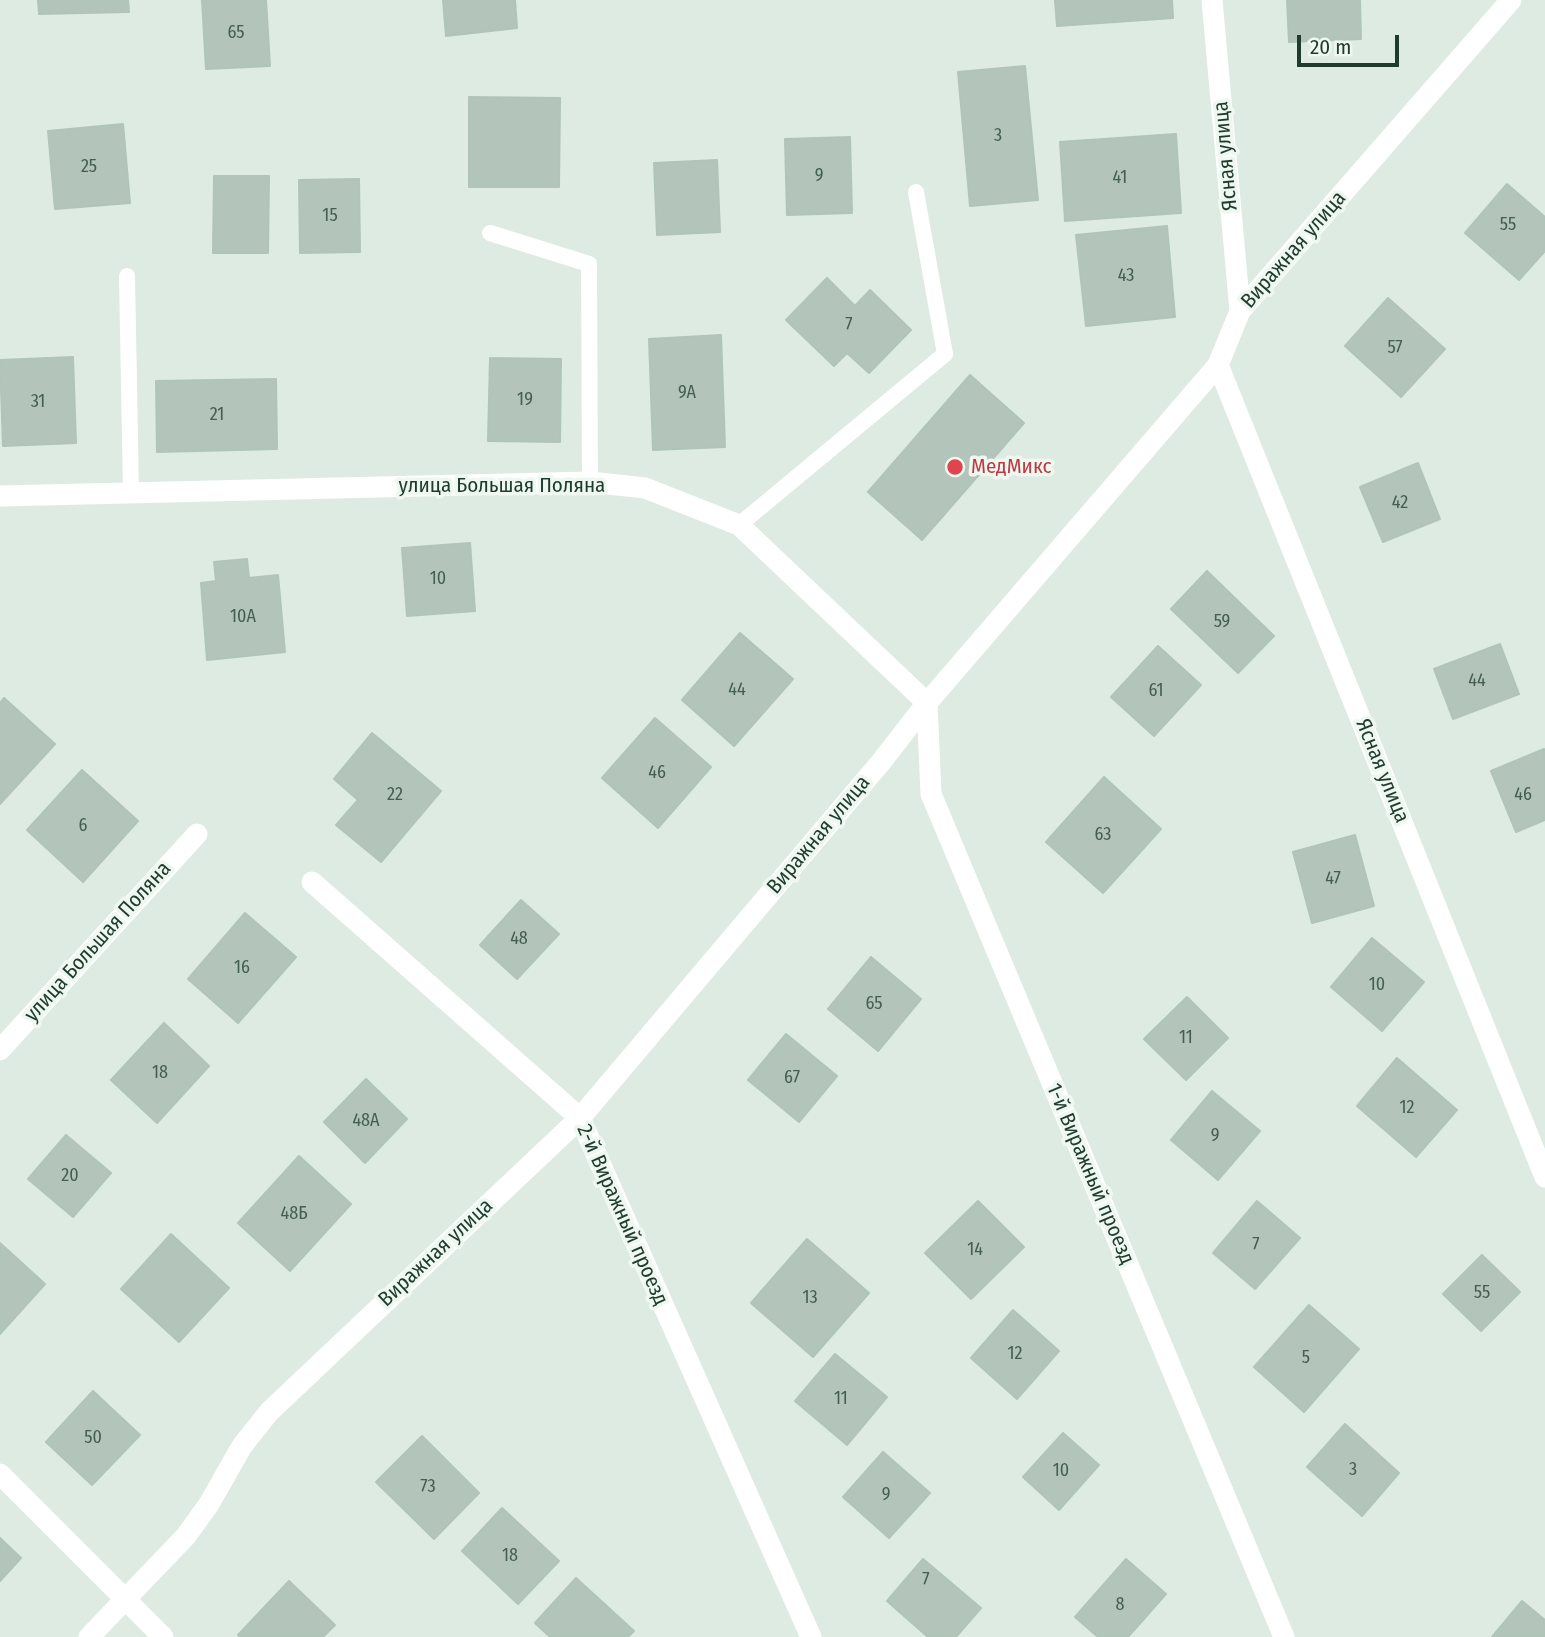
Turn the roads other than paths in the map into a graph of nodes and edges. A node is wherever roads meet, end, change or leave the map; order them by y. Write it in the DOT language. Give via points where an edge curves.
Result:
graph roads {
  1 [pos="1212,0"];
  2 [pos="1511,0"];
  3 [pos="916,192"];
  4 [pos="490,233"];
  5 [pos="127,276"];
  6 [pos="1240,311"];
  7 [pos="1218,365"];
  8 [pos="590,482"];
  9 [pos="131,493"];
  10 [pos="0,496"];
  11 [pos="739,525"];
  12 [pos="927,703"];
  13 [pos="197,834"];
  14 [pos="312,882"];
  15 [pos="0,1050"];
  16 [pos="580,1118"];
  17 [pos="1545,1177"];
  18 [pos="0,1475"];
  19 [pos="126,1599"];
  20 [pos="89,1637"];
  21 [pos="163,1637"];
  22 [pos="811,1637"];
  23 [pos="1284,1637"];
  1 -- 6 [label="street, Ясная улица"];
  2 -- 6 [label="street, Виражная улица"];
  3 -- 11 [label="lane" via="944,354"];
  4 -- 8 [label="lane" via="589,264"];
  5 -- 9 [label="lane"];
  6 -- 7 [label="street, Виражная улица"];
  7 -- 12 [label="street, Виражная улица"];
  7 -- 17 [label="street, Ясная улица"];
  8 -- 9 [label="street, улица Большая Поляна"];
  8 -- 11 [label="street, улица Большая Поляна" via="645,488"];
  9 -- 10 [label="street, улица Большая Поляна"];
  11 -- 12 [label="street, улица Большая Поляна"];
  12 -- 16 [label="street, Виражная улица"];
  12 -- 23 [label="street, 1-й Виражный проезд" via="931,794"];
  13 -- 15 [label="street, улица Большая Поляна"];
  14 -- 16 [label="street, 2-й Виражный проезд"];
  16 -- 19 [label="street, Виражная улица" via="269,1412 186,1536"];
  16 -- 22 [label="street, 2-й Виражный проезд"];
  18 -- 19 [label="street"];
  19 -- 20 [label="street, Виражная улица"];
  19 -- 21 [label="street"];
}
